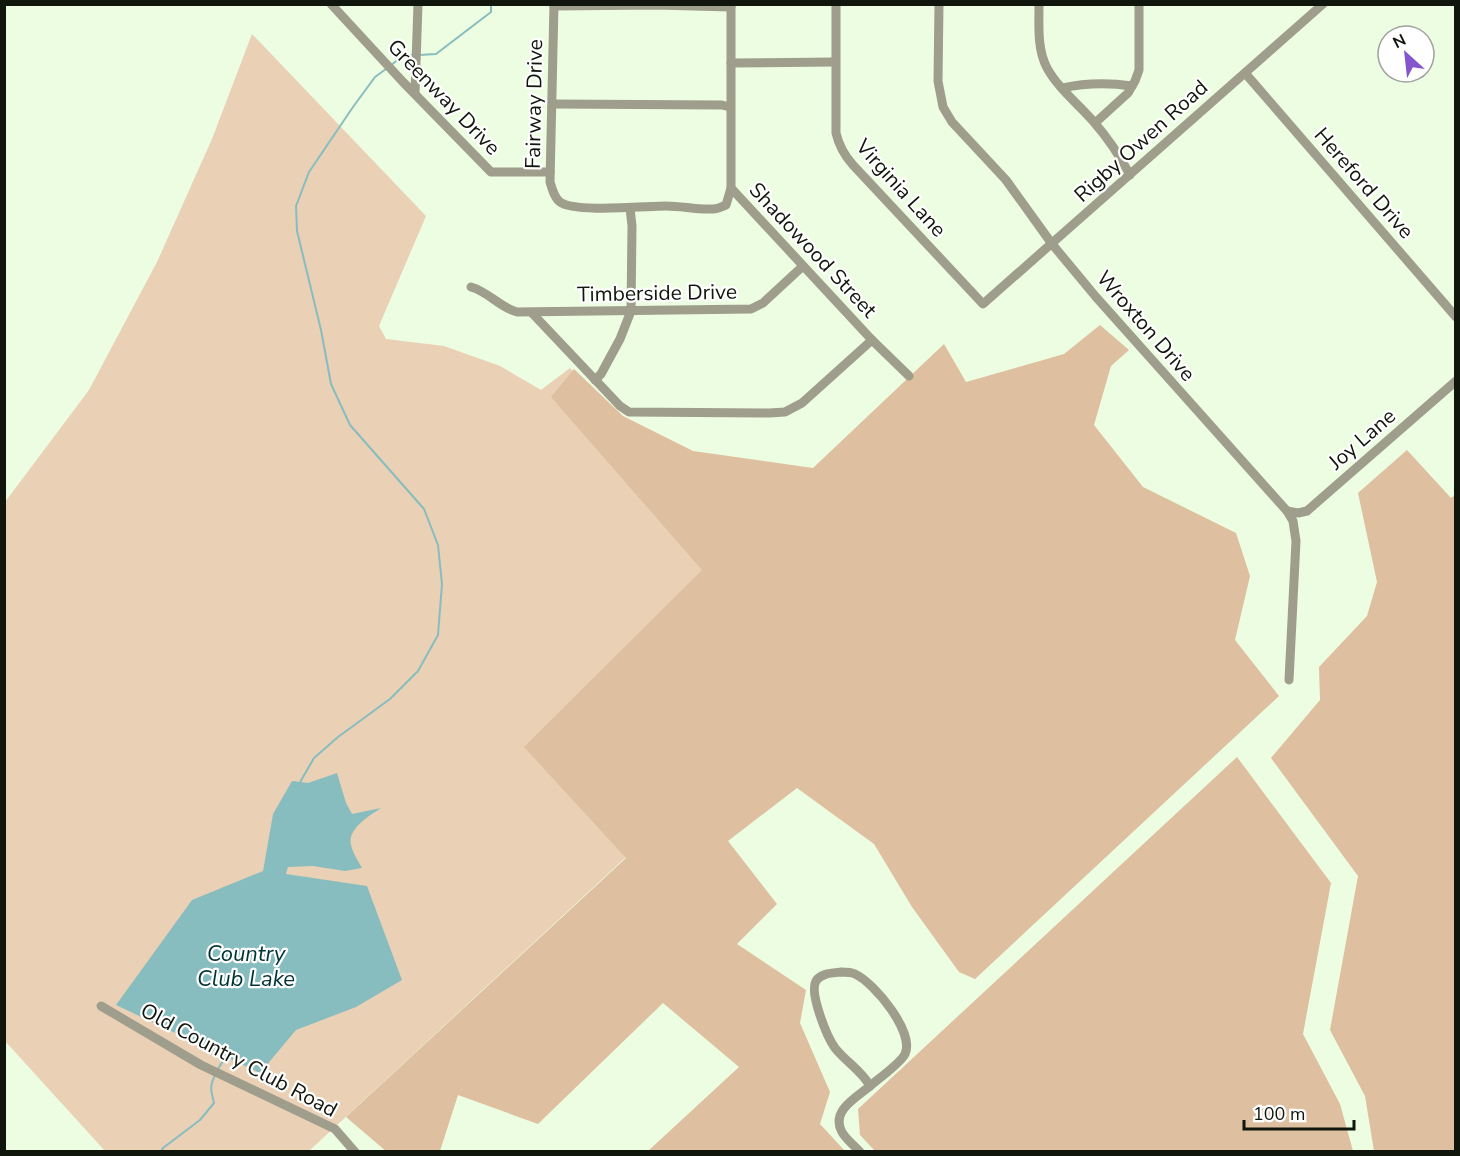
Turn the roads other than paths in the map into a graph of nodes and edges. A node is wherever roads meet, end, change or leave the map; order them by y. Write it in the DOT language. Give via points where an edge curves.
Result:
graph roads {
  1 [pos="332,4"];
  2 [pos="418,4"];
  3 [pos="836,4"];
  4 [pos="939,4"];
  5 [pos="1039,4"];
  6 [pos="1139,4"];
  7 [pos="1323,4"];
  8 [pos="554,5"];
  9 [pos="731,6"];
  10 [pos="836,62"];
  11 [pos="731,63"];
  12 [pos="1245,73"];
  13 [pos="1132,86"];
  14 [pos="1063,88"];
  15 [pos="415,93"];
  16 [pos="553,104"];
  17 [pos="730,107"];
  18 [pos="1095,123"];
  19 [pos="550,172"];
  20 [pos="1130,174"];
  21 [pos="730,188"];
  22 [pos="630,208"];
  23 [pos="1052,244"];
  24 [pos="803,266"];
  25 [pos="471,287"];
  26 [pos="983,304"];
  27 [pos="631,311"];
  28 [pos="532,313"];
  29 [pos="1455,316"];
  30 [pos="872,340"];
  31 [pos="909,376"];
  32 [pos="595,380"];
  33 [pos="1455,381"];
  34 [pos="1287,511"];
  35 [pos="1289,680"];
  36 [pos="101,1006"];
  37 [pos="870,1086"];
  38 [pos="355,1152"];
  39 [pos="860,1152"];
  1 -- 15 [label="street, Greenway Drive"];
  2 -- 15 [label="street"];
  3 -- 10 [label="street, Virginia Lane"];
  4 -- 23 [label="street, Wroxton Drive" via="938,81 943,107 1006,180"];
  5 -- 14 [label="street" via="1042,53 1047,68"];
  6 -- 13 [label="street" via="1139,70"];
  7 -- 12 [label="street, Rigby Owen Road"];
  8 -- 9 [label="street"];
  8 -- 16 [label="street, Fairway Drive"];
  9 -- 11 [label="street, Shadowood Street"];
  10 -- 11 [label="street"];
  10 -- 26 [label="street, Virginia Lane" via="836,133 845,156"];
  11 -- 17 [label="street, Shadowood Street"];
  12 -- 20 [label="street, Rigby Owen Road"];
  12 -- 29 [label="street, Hereford Drive"];
  13 -- 14 [label="street"];
  13 -- 18 [label="street"];
  14 -- 18 [label="street"];
  15 -- 19 [label="street, Greenway Drive" via="491,172"];
  16 -- 17 [label="street"];
  16 -- 19 [label="street, Fairway Drive"];
  17 -- 21 [label="street, Shadowood Street"];
  18 -- 20 [label="street"];
  19 -- 22 [label="street, Fairway Drive" via="559,202 572,207"];
  20 -- 23 [label="street, Rigby Owen Road"];
  21 -- 22 [label="street" via="726,205 718,208"];
  21 -- 24 [label="street, Shadowood Street"];
  22 -- 27 [label="street"];
  23 -- 26 [label="street, Rigby Owen Road"];
  23 -- 34 [label="street, Wroxton Drive"];
  24 -- 27 [label="street, Timberside Drive" via="763,303 751,309"];
  24 -- 30 [label="street, Shadowood Street"];
  25 -- 28 [label="street, Timberside Drive" via="507,310"];
  27 -- 28 [label="street, Timberside Drive"];
  27 -- 32 [label="street" via="602,374"];
  28 -- 32 [label="street"];
  30 -- 31 [label="street, Shadowood Street"];
  30 -- 32 [label="street" via="802,403 785,412 629,411"];
  33 -- 34 [label="street, Joy Lane" via="1307,511"];
  34 -- 35 [label="street, Wroxton Drive" via="1296,542"];
  36 -- 38 [label="street, Old Country Club Road" via="212,1070 335,1129"];
  37 -- 37 [label="street" via="901,1060 906,1053 905,1037 891,1008 874,987 854,973 822,975 814,989 828,1036"];
  37 -- 39 [label="street" via="844,1108 839,1119 841,1131"];
}
